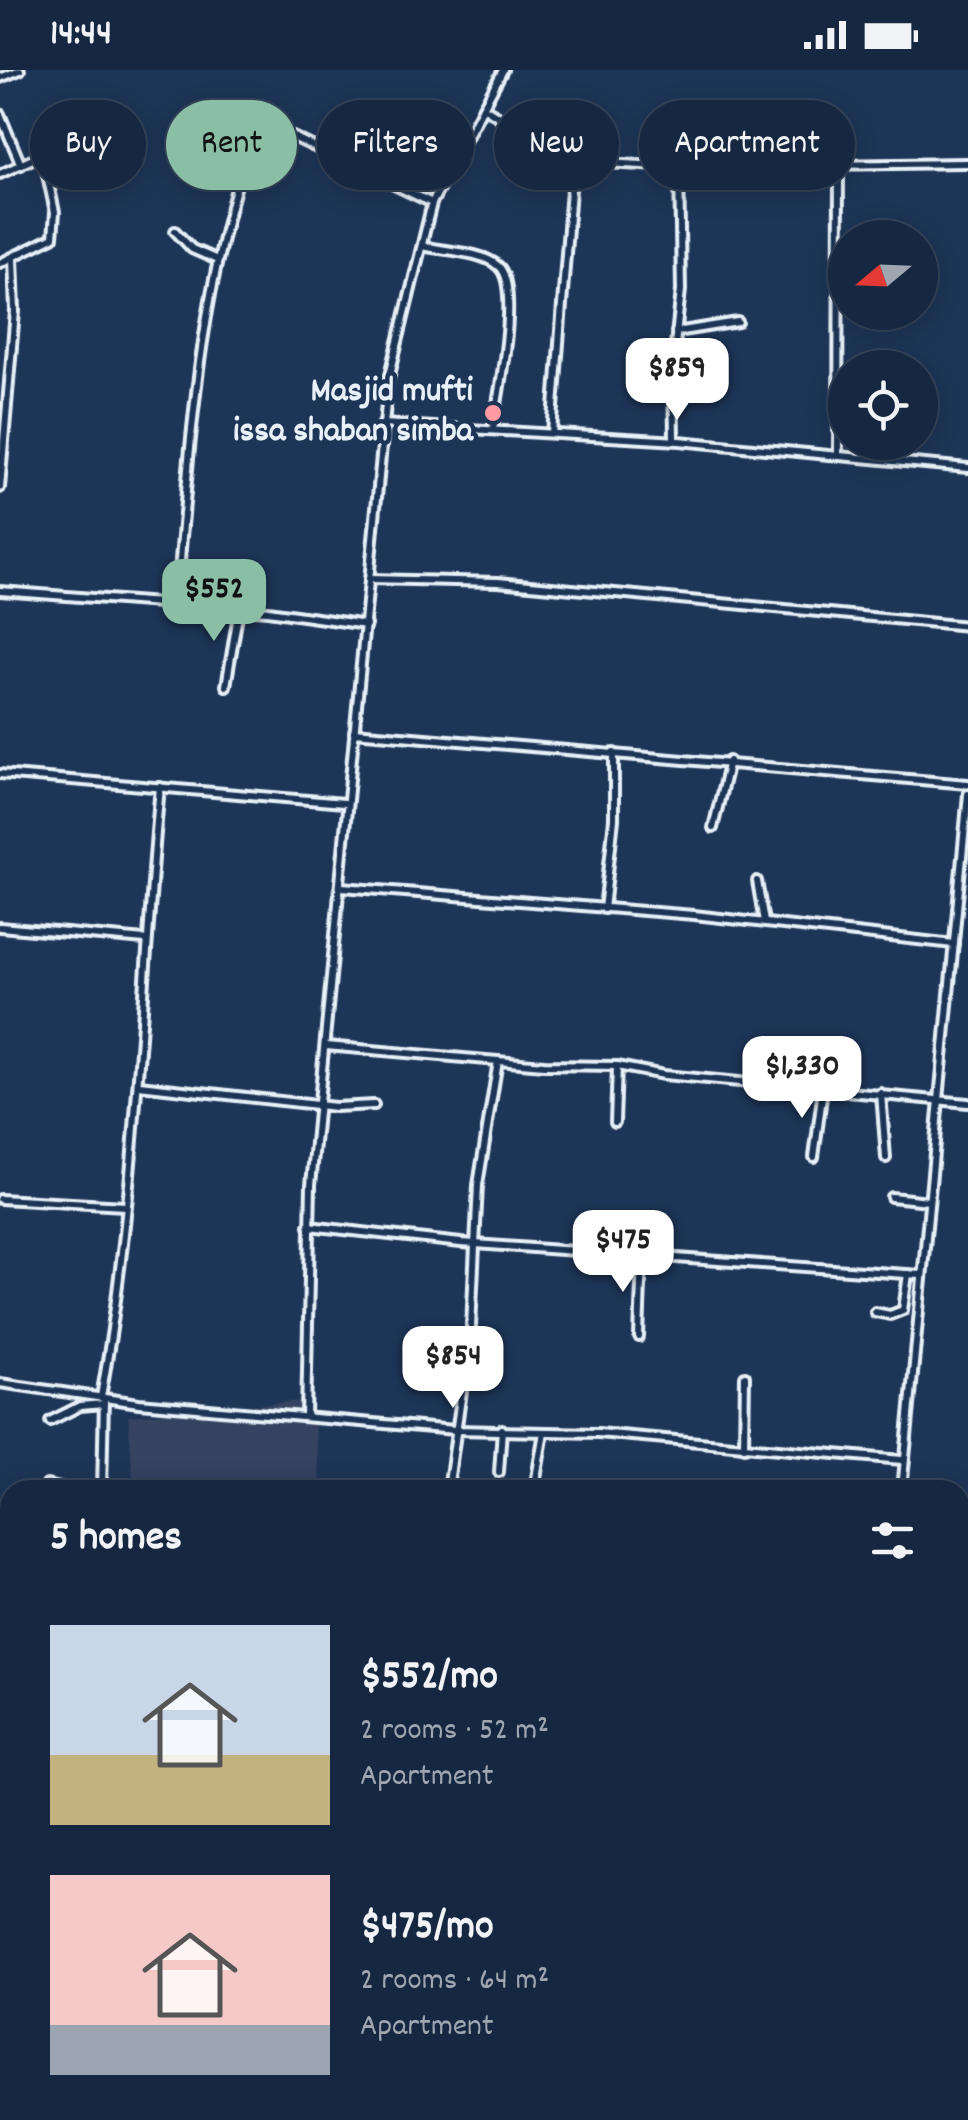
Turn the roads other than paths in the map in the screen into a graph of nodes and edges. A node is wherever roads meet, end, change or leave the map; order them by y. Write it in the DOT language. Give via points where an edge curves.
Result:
graph roads {
  1 [pos="20,70"];
  2 [pos="503,70"];
  3 [pos="0,78"];
  4 [pos="483,107"];
  5 [pos="0,114"];
  6 [pos="494,114"];
  7 [pos="30,161"];
  8 [pos="968,163"];
  9 [pos="855,164"];
  10 [pos="21,165"];
  11 [pos="0,174"];
  12 [pos="50,190"];
  13 [pos="571,190"];
  14 [pos="679,190"];
  15 [pos="840,190"];
  16 [pos="432,204"];
  17 [pos="174,231"];
  18 [pos="422,246"];
  19 [pos="13,258"];
  20 [pos="216,259"];
  21 [pos="0,264"];
  22 [pos="738,322"];
  23 [pos="676,332"];
  24 [pos="839,350"];
  25 [pos="383,424"];
  26 [pos="493,429"];
  27 [pos="552,433"];
  28 [pos="674,441"];
  29 [pos="828,453"];
  30 [pos="894,460"];
  31 [pos="968,468"];
  32 [pos="0,488"];
  33 [pos="369,579"];
  34 [pos="0,591"];
  35 [pos="176,605"];
  36 [pos="239,609"];
  37 [pos="366,625"];
  38 [pos="968,626"];
  39 [pos="226,686"];
  40 [pos="354,732"];
  41 [pos="614,753"];
  42 [pos="729,760"];
  43 [pos="0,774"];
  44 [pos="968,784"];
  45 [pos="160,787"];
  46 [pos="968,794"];
  47 [pos="344,803"];
  48 [pos="713,828"];
  49 [pos="965,855"];
  50 [pos="756,881"];
  51 [pos="342,887"];
  52 [pos="604,908"];
  53 [pos="764,922"];
  54 [pos="0,927"];
  55 [pos="145,940"];
  56 [pos="954,944"];
  57 [pos="326,1046"];
  58 [pos="498,1061"];
  59 [pos="617,1066"];
  60 [pos="138,1085"];
  61 [pos="823,1089"];
  62 [pos="881,1093"];
  63 [pos="939,1100"];
  64 [pos="319,1104"];
  65 [pos="968,1104"];
  66 [pos="374,1105"];
  67 [pos="615,1122"];
  68 [pos="814,1157"];
  69 [pos="886,1158"];
  70 [pos="891,1197"];
  71 [pos="0,1200"];
  72 [pos="929,1200"];
  73 [pos="124,1206"];
  74 [pos="309,1226"];
  75 [pos="474,1244"];
  76 [pos="642,1255"];
  77 [pos="908,1274"];
  78 [pos="920,1275"];
  79 [pos="875,1312"];
  80 [pos="639,1337"];
  81 [pos="745,1376"];
  82 [pos="0,1383"];
  83 [pos="103,1400"];
  84 [pos="306,1417"];
  85 [pos="50,1421"];
  86 [pos="502,1429"];
  87 [pos="455,1430"];
  88 [pos="544,1432"];
  89 [pos="744,1447"];
  90 [pos="902,1460"];
  91 [pos="498,1472"];
  92 [pos="102,1480"];
  93 [pos="449,1480"];
  94 [pos="536,1480"];
  95 [pos="902,1480"];
  1 -- 3 [label="street"];
  2 -- 4 [label="street"];
  4 -- 6 [label="street"];
  4 -- 16 [label="street"];
  5 -- 10 [label="street"];
  7 -- 10 [label="street"];
  8 -- 9 [label="street"];
  10 -- 11 [label="street"];
  12 -- 19 [label="street" via="53,237"];
  13 -- 27 [label="street"];
  14 -- 23 [label="street"];
  15 -- 24 [label="street"];
  16 -- 18 [label="street"];
  16 -- 20 [label="street" via="260,127 244,140 247,152"];
  17 -- 20 [label="street"];
  18 -- 25 [label="street"];
  18 -- 26 [label="street" via="490,261 507,281"];
  19 -- 21 [label="street"];
  19 -- 32 [label="street" via="15,312"];
  20 -- 35 [label="street" via="192,396"];
  22 -- 23 [label="street"];
  23 -- 28 [label="street"];
  25 -- 26 [label="street"];
  25 -- 33 [label="street"];
  26 -- 27 [label="street"];
  27 -- 28 [label="street"];
  28 -- 29 [label="street"];
  30 -- 31 [label="street"];
  33 -- 37 [label="street"];
  33 -- 38 [label="street" via="498,582"];
  34 -- 35 [label="street"];
  35 -- 36 [label="street"];
  36 -- 37 [label="street"];
  36 -- 39 [label="street"];
  37 -- 40 [label="street"];
  40 -- 41 [label="street"];
  40 -- 47 [label="street"];
  41 -- 42 [label="street"];
  41 -- 52 [label="street"];
  42 -- 44 [label="street"];
  42 -- 48 [label="street"];
  43 -- 45 [label="street"];
  45 -- 47 [label="street"];
  45 -- 55 [label="street"];
  46 -- 49 [label="street"];
  47 -- 51 [label="street"];
  49 -- 56 [label="street"];
  50 -- 53 [label="street"];
  51 -- 52 [label="street"];
  51 -- 57 [label="street"];
  52 -- 53 [label="street"];
  53 -- 56 [label="street"];
  54 -- 55 [label="street"];
  55 -- 60 [label="street"];
  56 -- 63 [label="street"];
  57 -- 58 [label="street"];
  57 -- 64 [label="street"];
  58 -- 59 [label="street"];
  58 -- 75 [label="street"];
  59 -- 61 [label="street"];
  59 -- 67 [label="street"];
  60 -- 64 [label="street"];
  60 -- 73 [label="street"];
  61 -- 62 [label="street"];
  61 -- 68 [label="street"];
  62 -- 63 [label="street"];
  62 -- 69 [label="street"];
  63 -- 65 [label="street"];
  63 -- 72 [label="street"];
  64 -- 66 [label="street"];
  64 -- 74 [label="street"];
  70 -- 72 [label="street"];
  71 -- 73 [label="street"];
  72 -- 78 [label="street"];
  73 -- 83 [label="street"];
  74 -- 75 [label="street"];
  74 -- 84 [label="street"];
  75 -- 76 [label="street"];
  75 -- 87 [label="street"];
  76 -- 77 [label="street"];
  76 -- 80 [label="street"];
  77 -- 78 [label="street"];
  77 -- 79 [label="street" via="903,1310"];
  78 -- 90 [label="street"];
  81 -- 89 [label="street"];
  82 -- 83 [label="street"];
  83 -- 84 [label="street"];
  83 -- 85 [label="street"];
  83 -- 92 [label="street"];
  84 -- 87 [label="street"];
  86 -- 87 [label="street"];
  86 -- 88 [label="street"];
  86 -- 91 [label="street"];
  87 -- 93 [label="street"];
  88 -- 89 [label="street"];
  88 -- 94 [label="street"];
  89 -- 90 [label="street"];
  90 -- 95 [label="street"];
}
